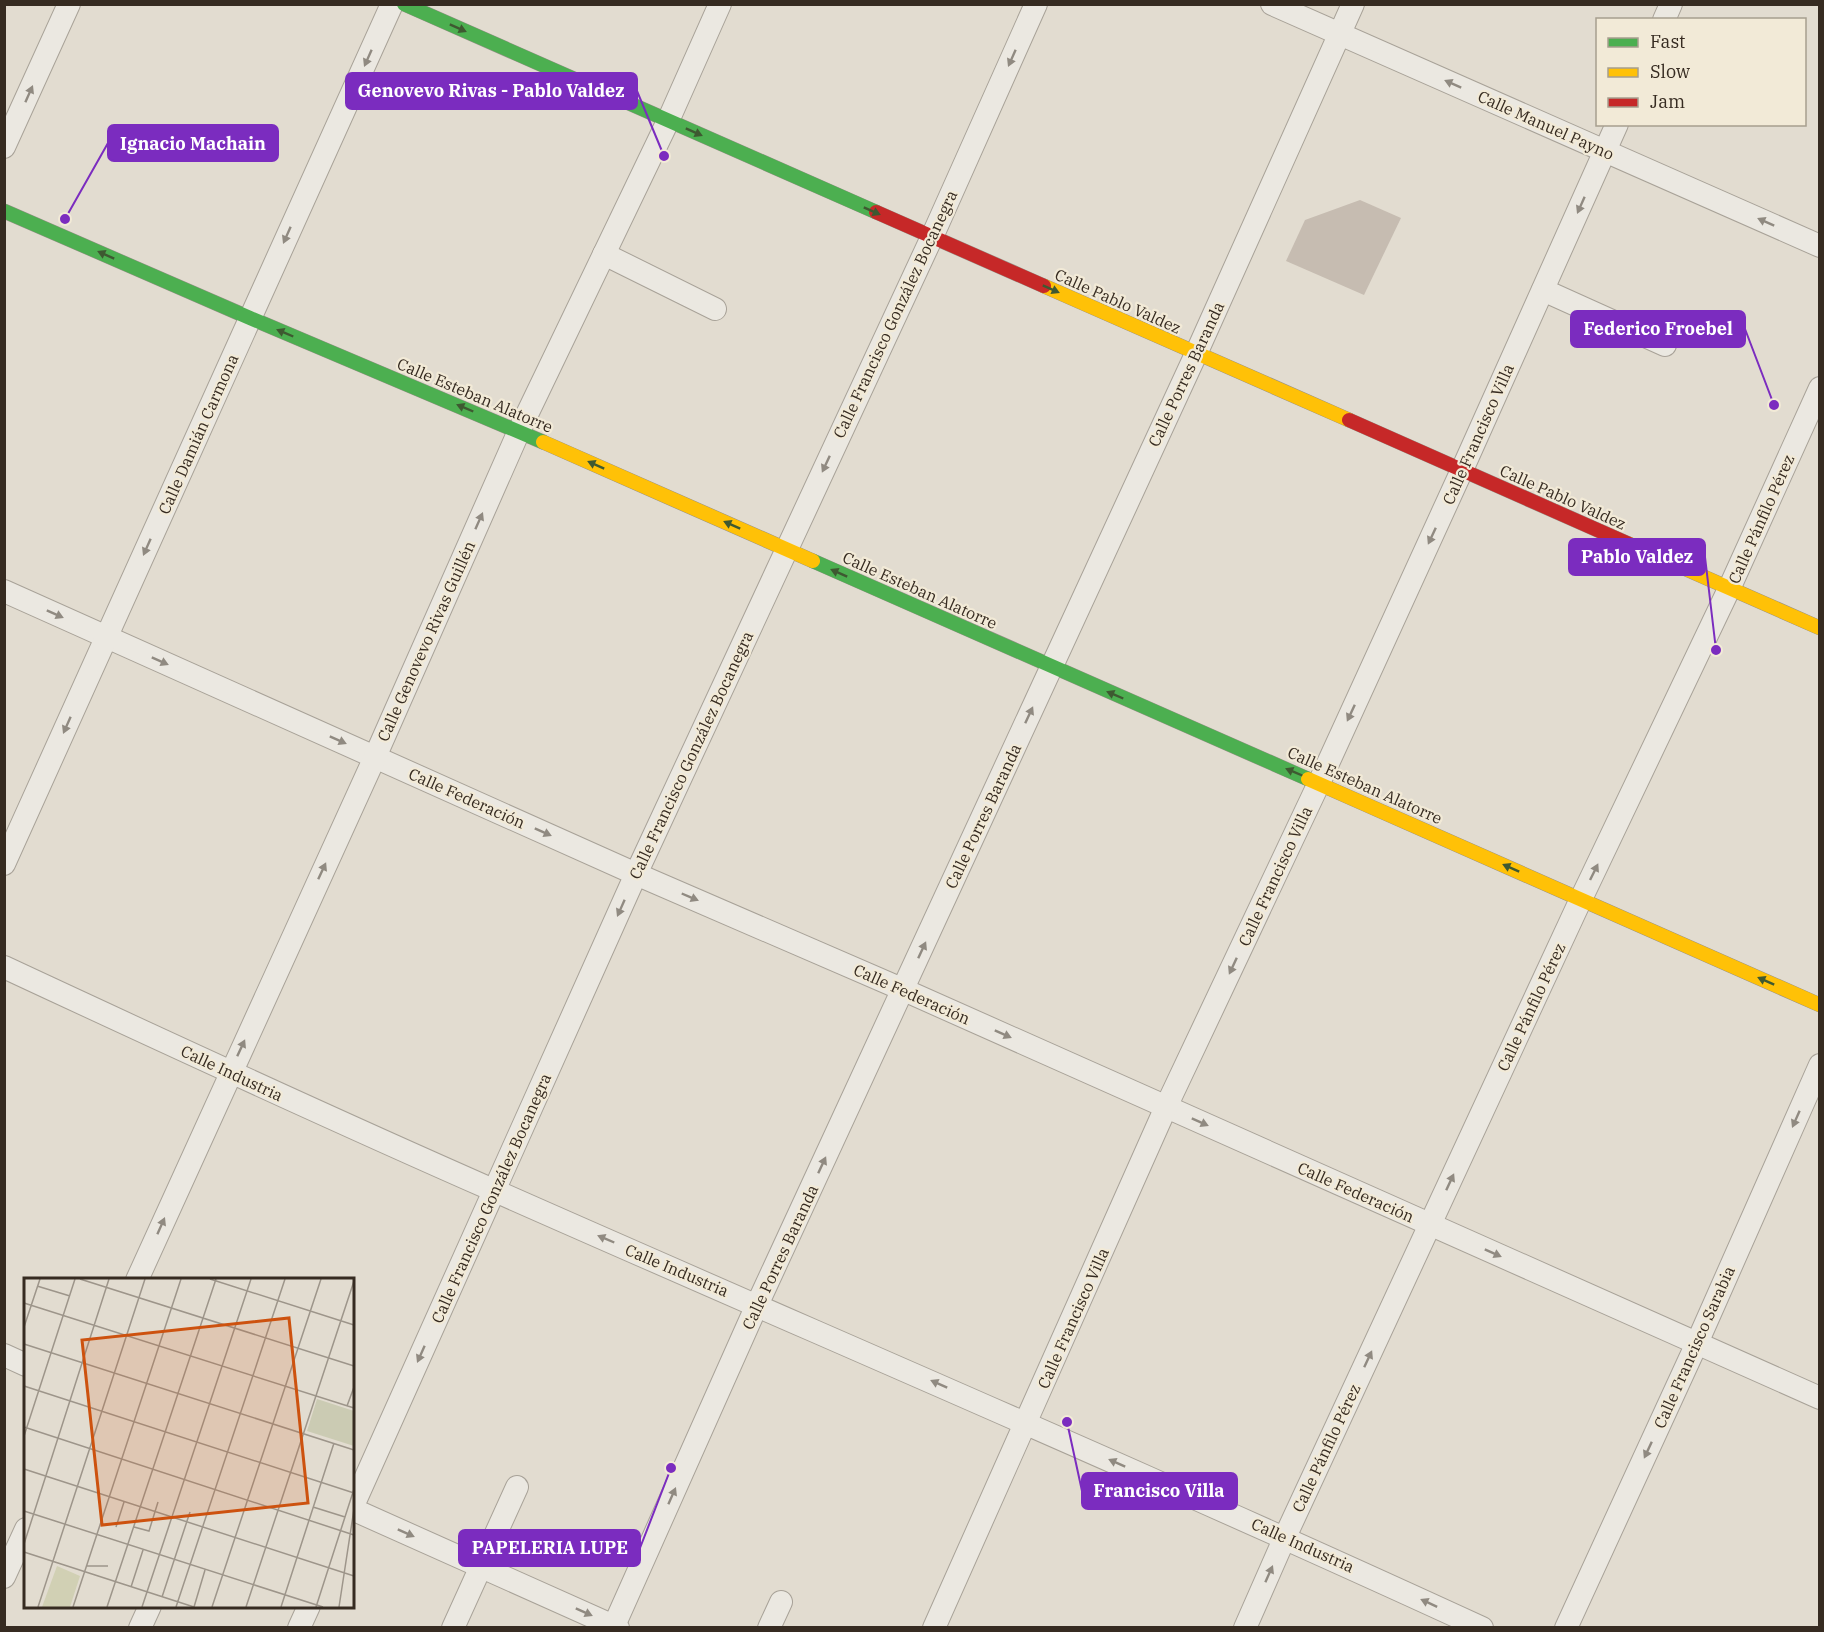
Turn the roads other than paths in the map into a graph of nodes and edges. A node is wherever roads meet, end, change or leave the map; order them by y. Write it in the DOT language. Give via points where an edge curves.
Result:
graph roads {
  1 [pos="69,4"];
  2 [pos="392,4"];
  3 [pos="404,4"];
  4 [pos="720,4"];
  5 [pos="1036,4"];
  6 [pos="1272,4"];
  7 [pos="1353,4"];
  8 [pos="1671,4"];
  9 [pos="1665,18"];
  10 [pos="1340,34"];
  11 [pos="668,121"];
  12 [pos="1616,126"];
  13 [pos="4,147"];
  14 [pos="1605,151"];
  15 [pos="4,211"];
  16 [pos="932,237"];
  17 [pos="1820,246"];
  18 [pos="604,254"];
  19 [pos="1543,290"];
  20 [pos="715,309"];
  21 [pos="250,318"];
  22 [pos="1665,345"];
  23 [pos="1196,354"];
  24 [pos="1820,388"];
  25 [pos="519,431"];
  26 [pos="1462,471"];
  27 [pos="786,549"];
  28 [pos="1730,589"];
  29 [pos="4,591"];
  30 [pos="1820,628"];
  31 [pos="106,637"];
  32 [pos="1052,667"];
  33 [pos="375,757"];
  34 [pos="1319,783"];
  35 [pos="4,864"];
  36 [pos="636,874"];
  37 [pos="1581,899"];
  38 [pos="4,967"];
  39 [pos="904,990"];
  40 [pos="1820,1005"];
  41 [pos="1820,1065"];
  42 [pos="230,1073"];
  43 [pos="1166,1107"];
  44 [pos="494,1191"];
  45 [pos="1430,1225"];
  46 [pos="138,1278"];
  47 [pos="757,1305"];
  48 [pos="1697,1343"];
  49 [pos="4,1355"];
  50 [pos="24,1364"];
  51 [pos="1820,1398"];
  52 [pos="1026,1423"];
  53 [pos="516,1487"];
  54 [pos="354,1505"];
  55 [pos="354,1510"];
  56 [pos="24,1533"];
  57 [pos="1285,1537"];
  58 [pos="481,1566"];
  59 [pos="4,1577"];
  60 [pos="781,1602"];
  61 [pos="149,1608"];
  62 [pos="308,1608"];
  63 [pos="615,1627"];
  64 [pos="140,1628"];
  65 [pos="299,1628"];
  66 [pos="453,1628"];
  67 [pos="769,1628"];
  68 [pos="934,1628"];
  69 [pos="1245,1628"];
  70 [pos="1482,1628"];
  71 [pos="1566,1628"];
  13 -- 1 [label="street, one-way"];
  2 -- 21 [label="street, Calle Damián Carmona, one-way"];
  3 -- 11 [label="street, Calle Pablo Valdez, one-way"];
  4 -- 11 [label="street, Calle Genovevo Rivas Guillén"];
  5 -- 16 [label="street, Calle Francisco González Bocanegra, one-way"];
  6 -- 10 [label="street, Calle Manuel Payno"];
  7 -- 10 [label="street, Calle Porres Baranda"];
  8 -- 9 [label="street"];
  14 -- 10 [label="street, Calle Manuel Payno, one-way"];
  10 -- 23 [label="street, Calle Porres Baranda"];
  11 -- 16 [label="street, Calle Pablo Valdez, one-way"];
  11 -- 18 [label="street, Calle Genovevo Rivas Guillén"];
  12 -- 14 [label="street, Calle Francisco Villa"];
  17 -- 14 [label="street, Calle Manuel Payno, one-way"];
  14 -- 19 [label="street, Calle Francisco Villa, one-way"];
  21 -- 15 [label="street, Calle Esteban Alatorre, one-way"];
  16 -- 23 [label="street, Calle Pablo Valdez, one-way"];
  16 -- 27 [label="street, Calle Francisco González Bocanegra, one-way"];
  18 -- 20 [label="street"];
  18 -- 25 [label="street, Calle Genovevo Rivas Guillén"];
  19 -- 22 [label="street"];
  19 -- 26 [label="street, Calle Francisco Villa"];
  25 -- 21 [label="street, Calle Esteban Alatorre, one-way"];
  21 -- 31 [label="street, Calle Damián Carmona, one-way"];
  23 -- 26 [label="street, Calle Pablo Valdez"];
  23 -- 32 [label="street, Calle Porres Baranda"];
  24 -- 28 [label="street, Calle Pánfilo Pérez"];
  27 -- 25 [label="street, Calle Esteban Alatorre, one-way"];
  33 -- 25 [label="street, Calle Genovevo Rivas Guillén, one-way"];
  26 -- 28 [label="street, Calle Pablo Valdez"];
  26 -- 34 [label="street, Calle Francisco Villa, one-way"];
  32 -- 27 [label="street, Calle Esteban Alatorre, one-way"];
  27 -- 36 [label="street, Calle Francisco González Bocanegra"];
  28 -- 30 [label="street, Calle Pablo Valdez"];
  37 -- 28 [label="street, Calle Pánfilo Pérez, one-way"];
  29 -- 31 [label="street, Calle Federación, one-way"];
  31 -- 33 [label="street, Calle Federación, one-way"];
  31 -- 35 [label="street, Calle Damián Carmona, one-way"];
  34 -- 32 [label="street, Calle Esteban Alatorre, one-way"];
  39 -- 32 [label="street, Calle Porres Baranda, one-way"];
  33 -- 36 [label="street, Calle Federación, one-way"];
  42 -- 33 [label="street, Calle Genovevo Rivas Guillén, one-way"];
  37 -- 34 [label="street, Calle Esteban Alatorre, one-way"];
  34 -- 43 [label="street, Calle Francisco Villa, one-way"];
  36 -- 39 [label="street, Calle Federación, one-way"];
  36 -- 44 [label="street, Calle Francisco González Bocanegra, one-way"];
  40 -- 37 [label="street, Calle Esteban Alatorre, one-way"];
  45 -- 37 [label="street, Calle Pánfilo Pérez, one-way"];
  38 -- 42 [label="street, Calle Industria"];
  39 -- 43 [label="street, Calle Federación, one-way"];
  47 -- 39 [label="street, Calle Porres Baranda, one-way"];
  41 -- 48 [label="street, Calle Francisco Sarabia, one-way"];
  42 -- 44 [label="street, Calle Industria"];
  46 -- 42 [label="street, Calle Genovevo Rivas Guillén, one-way"];
  43 -- 45 [label="street, Calle Federación, one-way"];
  43 -- 52 [label="street, Calle Francisco Villa"];
  47 -- 44 [label="street, Calle Industria, one-way"];
  44 -- 54 [label="street, Calle Francisco González Bocanegra, one-way"];
  45 -- 48 [label="street, Calle Federación, one-way"];
  57 -- 45 [label="street, Calle Pánfilo Pérez, one-way"];
  52 -- 47 [label="street, Calle Industria, one-way"];
  63 -- 47 [label="street, Calle Porres Baranda, one-way"];
  48 -- 51 [label="street, Calle Federación"];
  48 -- 71 [label="street, Calle Francisco Sarabia, one-way"];
  49 -- 50 [label="street"];
  57 -- 52 [label="street, Calle Industria, one-way"];
  52 -- 68 [label="street, Calle Francisco Villa"];
  53 -- 58 [label="street"];
  55 -- 58 [label="street, one-way"];
  56 -- 59 [label="street"];
  69 -- 57 [label="street, Calle Pánfilo Pérez, one-way"];
  70 -- 57 [label="street, Calle Industria, one-way"];
  58 -- 63 [label="street, one-way"];
  58 -- 66 [label="street"];
  60 -- 67 [label="street"];
  61 -- 64 [label="street"];
  62 -- 65 [label="street"];
}
